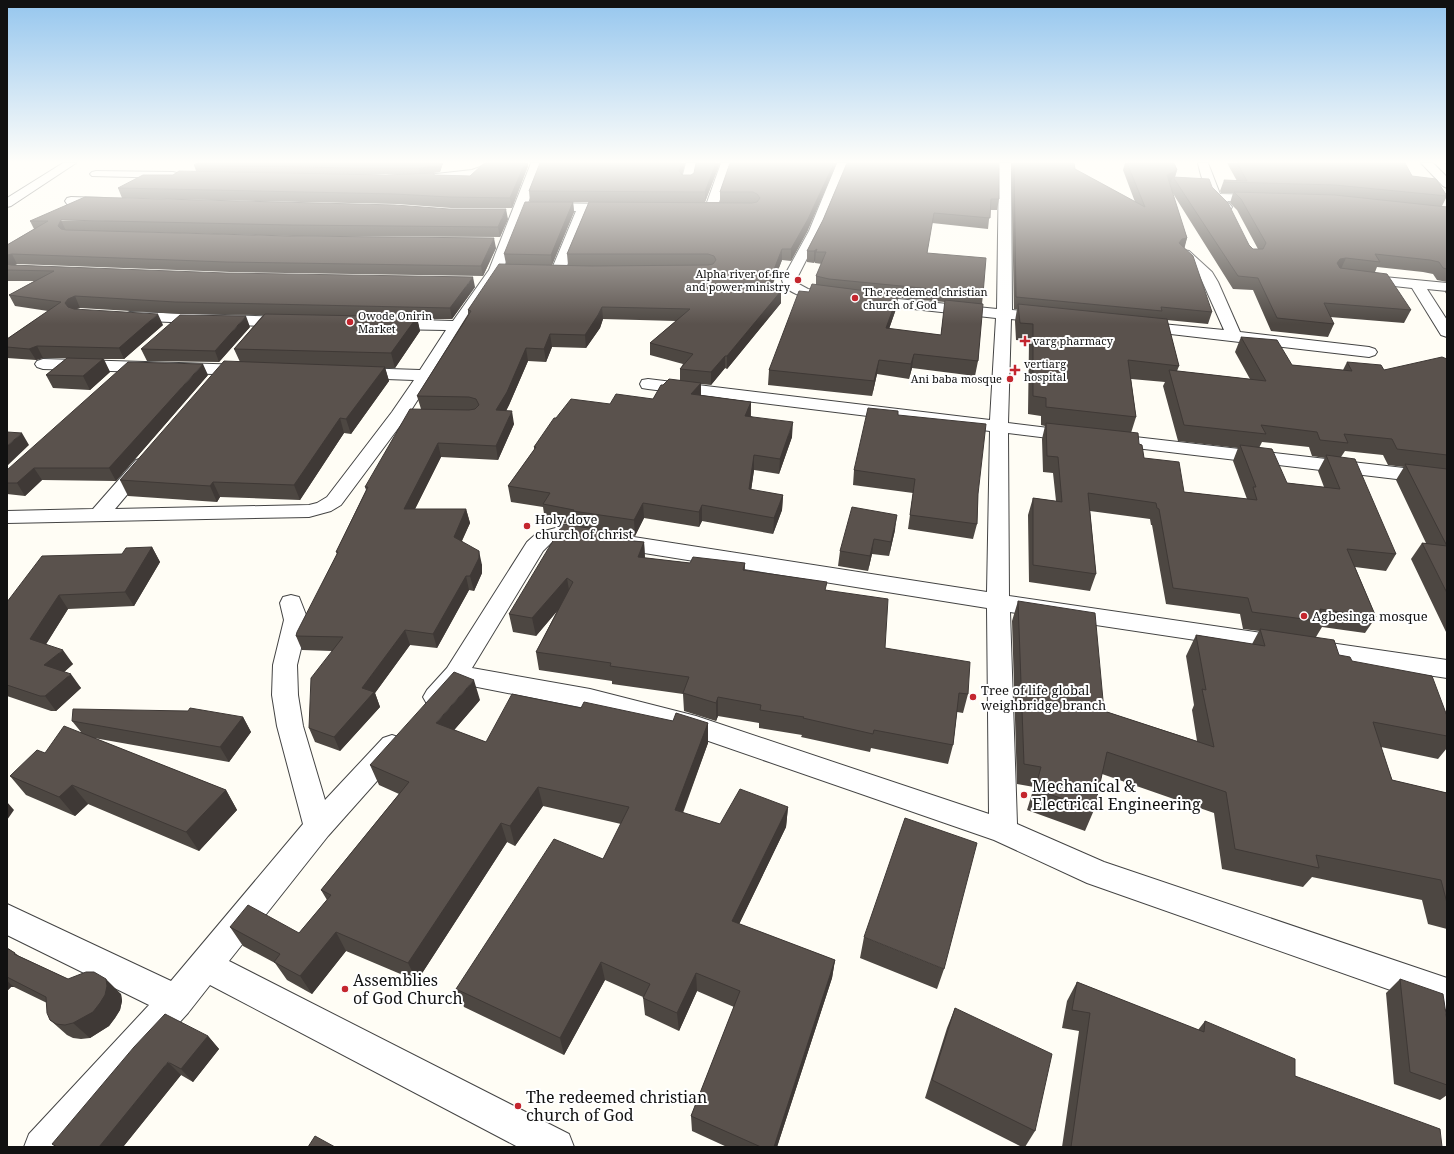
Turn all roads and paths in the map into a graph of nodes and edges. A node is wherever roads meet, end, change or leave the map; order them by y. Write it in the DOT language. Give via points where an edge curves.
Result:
graph roads {
  1 [pos="512,217"];
  2 [pos="581,217"];
  3 [pos="821,217"];
  4 [pos="1005,217"];
  5 [pos="491,243"];
  6 [pos="506,243"];
  7 [pos="1184,254"];
  8 [pos="511,270"];
  9 [pos="543,271"];
  10 [pos="1348,277"];
  11 [pos="485,278"];
  12 [pos="1417,285"];
  13 [pos="1447,287"];
  14 [pos="1004,314"];
  15 [pos="118,316"];
  16 [pos="180,320"];
  17 [pos="1060,320"];
  18 [pos="265,322"];
  19 [pos="302,323"];
  20 [pos="371,324"];
  21 [pos="457,326"];
  22 [pos="1123,326"];
  23 [pos="1447,332"];
  24 [pos="163,336"];
  25 [pos="1234,336"];
  26 [pos="146,351"];
  27 [pos="1369,352"];
  28 [pos="43,364"];
  29 [pos="129,367"];
  30 [pos="224,369"];
  31 [pos="262,370"];
  32 [pos="340,372"];
  33 [pos="424,375"];
  34 [pos="111,382"];
  35 [pos="648,384"];
  36 [pos="209,387"];
  37 [pos="399,415"];
  38 [pos="421,415"];
  39 [pos="999,427"];
  40 [pos="153,451"];
  41 [pos="1447,479"];
  42 [pos="98,516"];
  43 [pos="7,517"];
  44 [pos="998,602"];
  45 [pos="291,603"];
  46 [pos="1447,669"];
  47 [pos="456,674"];
  48 [pos="318,827"];
  49 [pos="1003,831"];
  50 [pos="7,919"];
  51 [pos="206,966"];
  52 [pos="1447,994"];
  53 [pos="176,1001"];
  54 [pos="42,1147"];
  55 [pos="556,1147"];
  1 -- 6 [label="street"];
  2 -- 9 [label="street" via="565,271"];
  3 -- 14 [label="street" via="789,280 790,285 802,291 847,298"];
  4 -- 14 [label="street"];
  5 -- 6 [label="street"];
  6 -- 11 [label="street"];
  7 -- 25 [label="street" via="1205,272"];
  8 -- 11 [label="street"];
  10 -- 12 [label="street"];
  11 -- 21 [label="street"];
  12 -- 13 [label="street"];
  12 -- 23 [label="street"];
  14 -- 17 [label="street"];
  14 -- 39 [label="street"];
  15 -- 16 [label="street"];
  16 -- 18 [label="street"];
  16 -- 24 [label="street"];
  18 -- 19 [label="street"];
  18 -- 30 [label="street"];
  20 -- 21 [label="street"];
  21 -- 33 [label="street"];
  22 -- 25 [label="street"];
  25 -- 27 [label="street"];
  26 -- 29 [label="street"];
  28 -- 29 [label="street"];
  29 -- 30 [label="street"];
  29 -- 34 [label="street"];
  30 -- 31 [label="street"];
  30 -- 36 [label="street"];
  32 -- 33 [label="street"];
  33 -- 37 [label="street"];
  35 -- 39 [label="street"];
  37 -- 38 [label="street"];
  37 -- 42 [label="street" via="340,494 324,507 291,512"];
  39 -- 41 [label="street"];
  39 -- 44 [label="street"];
  40 -- 42 [label="street"];
  42 -- 43 [label="street"];
  44 -- 46 [label="street"];
  44 -- 47 [label="street" via="563,533 544,538 535,547"];
  44 -- 49 [label="street"];
  45 -- 48 [label="street" via="296,620 285,665 285,695 290,726"];
  47 -- 48 [label="street"];
  47 -- 49 [label="street" via="590,698 696,726"];
  48 -- 51 [label="street"];
  49 -- 52 [label="street" via="1098,873"];
  50 -- 53 [label="street"];
  51 -- 53 [label="street"];
  51 -- 55 [label="street"];
  53 -- 54 [label="street"];
}
